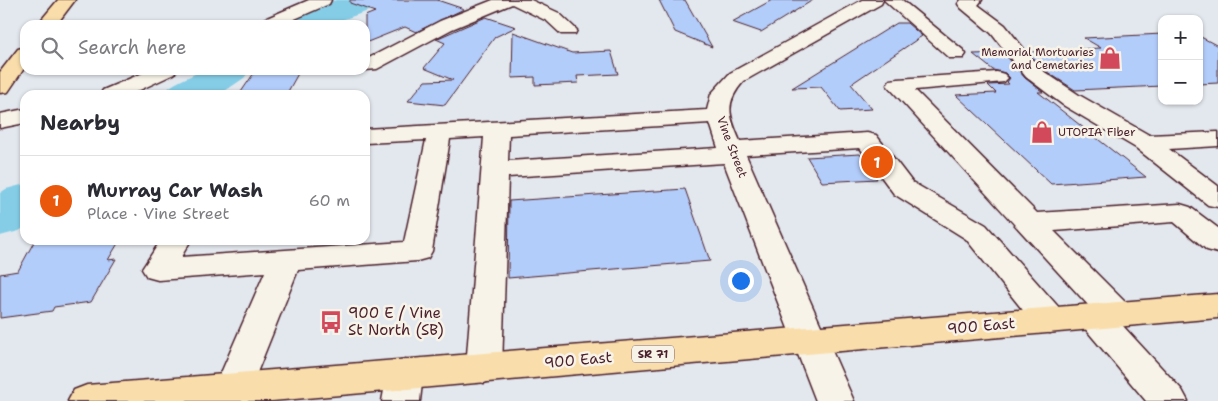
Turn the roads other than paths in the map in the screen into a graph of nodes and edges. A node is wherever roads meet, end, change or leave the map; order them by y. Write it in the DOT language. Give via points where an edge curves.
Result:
graph roads {
  1 [pos="67,0"];
  2 [pos="324,0"];
  3 [pos="508,0"];
  4 [pos="518,0"];
  5 [pos="875,0"];
  6 [pos="892,0"];
  7 [pos="964,1"];
  8 [pos="50,20"];
  9 [pos="278,20"];
  10 [pos="568,30"];
  11 [pos="956,54"];
  12 [pos="20,57"];
  13 [pos="370,65"];
  14 [pos="6,70"];
  15 [pos="156,75"];
  16 [pos="998,78"];
  17 [pos="0,87"];
  18 [pos="122,90"];
  19 [pos="719,116"];
  20 [pos="20,117"];
  21 [pos="0,121"];
  22 [pos="497,129"];
  23 [pos="438,133"];
  24 [pos="370,136"];
  25 [pos="1218,139"];
  26 [pos="1144,143"];
  27 [pos="733,152"];
  28 [pos="494,170"];
  29 [pos="1218,199"];
  30 [pos="1030,223"];
  31 [pos="1218,244"];
  32 [pos="173,245"];
  33 [pos="286,260"];
  34 [pos="1218,306"];
  35 [pos="1106,316"];
  36 [pos="1050,320"];
  37 [pos="809,341"];
  38 [pos="484,368"];
  39 [pos="403,388"];
  40 [pos="233,389"];
  41 [pos="293,392"];
  42 [pos="87,401"];
  43 [pos="834,401"];
  44 [pos="1169,401"];
  1 -- 8 [label="main road"];
  2 -- 9 [label="street"];
  3 -- 13 [label="street" via="446,26"];
  4 -- 10 [label="street" via="553,17"];
  5 -- 19 [label="street, Vine Street" via="737,76 720,96"];
  6 -- 11 [label="street"];
  7 -- 26 [label="street" via="998,29 1033,74"];
  12 -- 14 [label="main road"];
  14 -- 17 [label="main road"];
  15 -- 18 [label="street"];
  16 -- 30 [label="street" via="898,85"];
  19 -- 22 [label="street"];
  19 -- 27 [label="street, Vine Street"];
  20 -- 21 [label="street"];
  22 -- 23 [label="street"];
  22 -- 28 [label="street"];
  23 -- 24 [label="street"];
  23 -- 33 [label="street" via="417,250"];
  25 -- 26 [label="street"];
  26 -- 29 [label="street"];
  27 -- 28 [label="street"];
  27 -- 36 [label="street" via="867,140 902,188 976,232"];
  27 -- 37 [label="street, Vine Street"];
  28 -- 38 [label="street"];
  30 -- 31 [label="street" via="1180,213"];
  30 -- 35 [label="street"];
  32 -- 33 [label="street" via="158,269"];
  33 -- 40 [label="street"];
  34 -- 35 [label="main road, 900 East / SR 71"];
  35 -- 36 [label="main road, 900 East / SR 71"];
  35 -- 44 [label="street"];
  36 -- 37 [label="main road, 900 East / SR 71"];
  37 -- 38 [label="main road, 900 East / SR 71"];
  37 -- 43 [label="street, Vine Street"];
  38 -- 39 [label="main road, 900 East / SR 71"];
  39 -- 41 [label="main road, 900 East / SR 71"];
  40 -- 41 [label="main road, 900 East / SR 71"];
  40 -- 42 [label="main road, 900 East / SR 71"];
}
